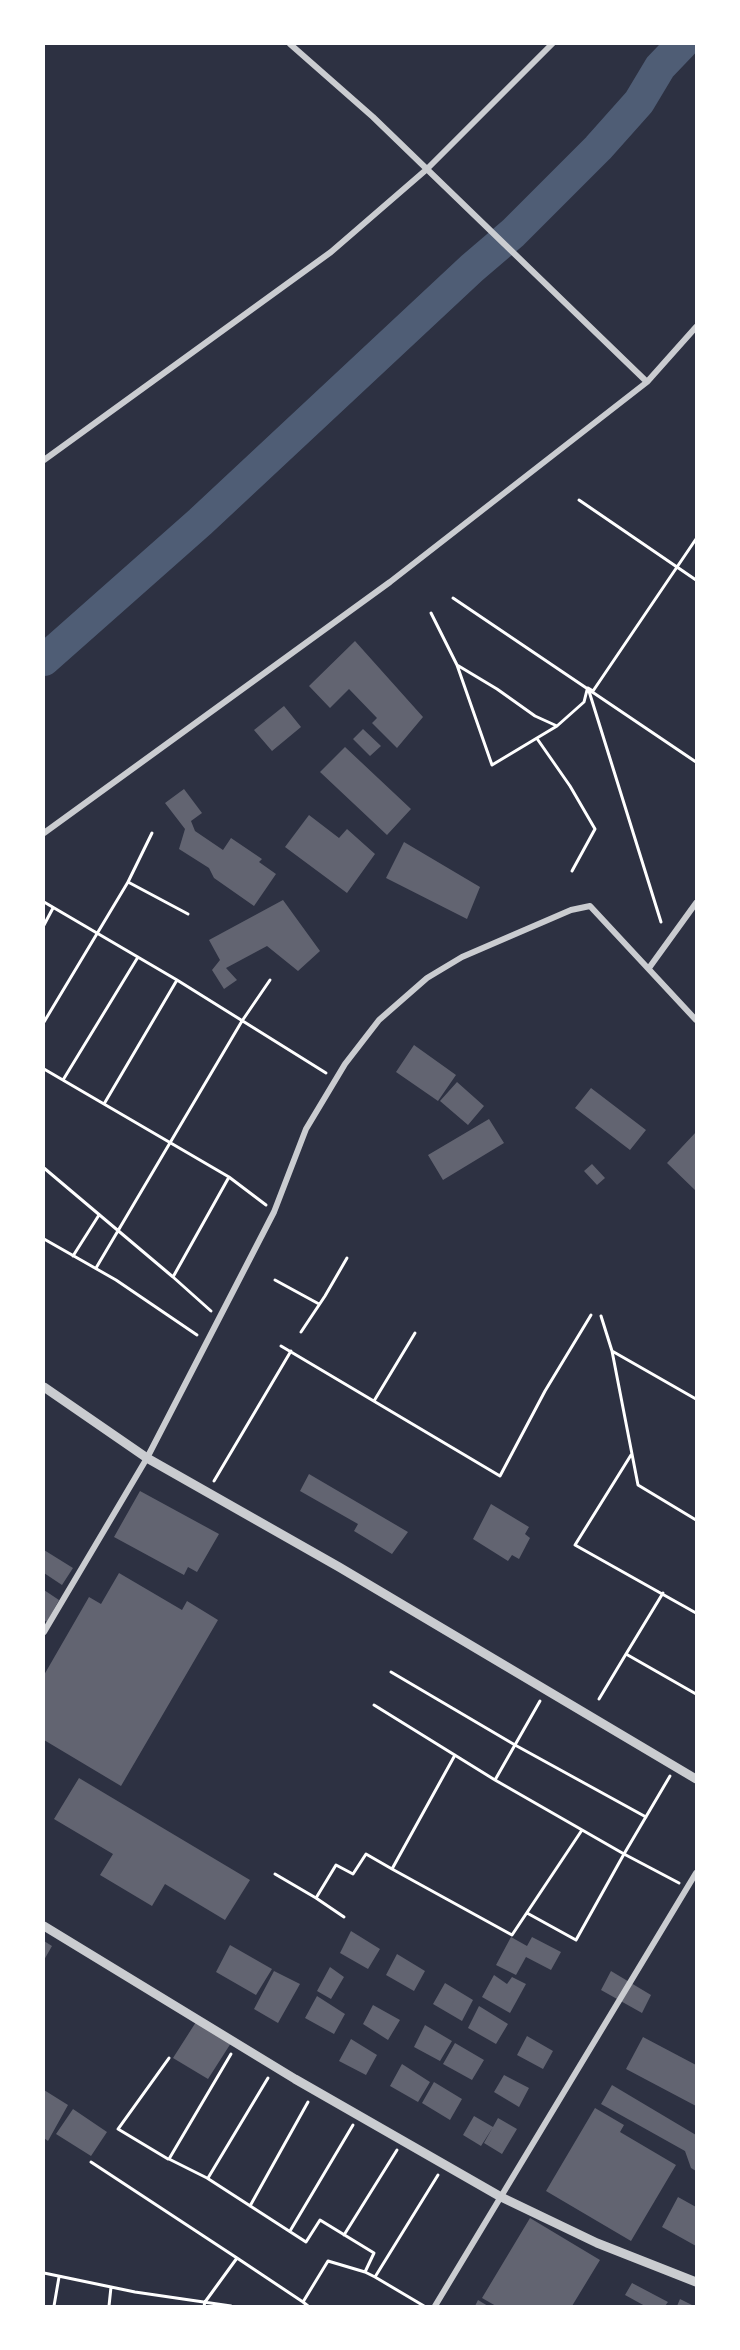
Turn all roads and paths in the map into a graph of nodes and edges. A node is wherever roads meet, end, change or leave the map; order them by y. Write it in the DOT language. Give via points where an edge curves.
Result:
graph roads {
  1 [pos="291,44"];
  2 [pos="552,44"];
  3 [pos="427,170"];
  4 [pos="696,327"];
  5 [pos="647,382"];
  6 [pos="44,460"];
  7 [pos="579,500"];
  8 [pos="696,539"];
  9 [pos="696,580"];
  10 [pos="453,598"];
  11 [pos="431,613"];
  12 [pos="457,665"];
  13 [pos="588,688"];
  14 [pos="593,692"];
  15 [pos="557,726"];
  16 [pos="538,740"];
  17 [pos="696,762"];
  18 [pos="44,833"];
  19 [pos="152,833"];
  20 [pos="572,871"];
  21 [pos="128,882"];
  22 [pos="44,902"];
  23 [pos="696,903"];
  24 [pos="53,908"];
  25 [pos="188,914"];
  26 [pos="661,922"];
  27 [pos="44,925"];
  28 [pos="97,933"];
  29 [pos="138,957"];
  30 [pos="649,968"];
  31 [pos="177,980"];
  32 [pos="270,980"];
  33 [pos="242,1020"];
  34 [pos="696,1020"];
  35 [pos="44,1022"];
  36 [pos="44,1069"];
  37 [pos="63,1080"];
  38 [pos="336,1080"];
  39 [pos="104,1104"];
  40 [pos="169,1142"];
  41 [pos="44,1168"];
  42 [pos="229,1177"];
  43 [pos="274,1212"];
  44 [pos="99,1215"];
  45 [pos="118,1230"];
  46 [pos="44,1239"];
  47 [pos="73,1256"];
  48 [pos="347,1258"];
  49 [pos="96,1268"];
  50 [pos="173,1277"];
  51 [pos="275,1280"];
  52 [pos="319,1304"];
  53 [pos="591,1315"];
  54 [pos="602,1316"];
  55 [pos="219,1318"];
  56 [pos="301,1332"];
  57 [pos="415,1333"];
  58 [pos="207,1342"];
  59 [pos="281,1346"];
  60 [pos="291,1351"];
  61 [pos="612,1351"];
  62 [pos="44,1387"];
  63 [pos="696,1399"];
  64 [pos="374,1401"];
  65 [pos="631,1455"];
  66 [pos="147,1458"];
  67 [pos="213,1482"];
  68 [pos="696,1520"];
  69 [pos="663,1593"];
  70 [pos="696,1613"];
  71 [pos="44,1632"];
  72 [pos="622,1660"];
  73 [pos="390,1672"];
  74 [pos="696,1694"];
  75 [pos="600,1699"];
  76 [pos="541,1700"];
  77 [pos="374,1705"];
  78 [pos="515,1745"];
  79 [pos="455,1755"];
  80 [pos="671,1774"];
  81 [pos="696,1779"];
  82 [pos="495,1780"];
  83 [pos="646,1817"];
  84 [pos="582,1830"];
  85 [pos="624,1854"];
  86 [pos="392,1869"];
  87 [pos="696,1873"];
  88 [pos="275,1874"];
  89 [pos="686,1887"];
  90 [pos="316,1898"];
  91 [pos="526,1913"];
  92 [pos="344,1917"];
  93 [pos="44,1926"];
  94 [pos="237,2044"];
  95 [pos="169,2058"];
  96 [pos="276,2067"];
  97 [pos="315,2090"];
  98 [pos="359,2116"];
  99 [pos="402,2141"];
  100 [pos="169,2159"];
  101 [pos="91,2162"];
  102 [pos="444,2165"];
  103 [pos="207,2178"];
  104 [pos="501,2197"];
  105 [pos="250,2206"];
  106 [pos="290,2232"];
  107 [pos="344,2235"];
  108 [pos="237,2258"];
  109 [pos="365,2272"];
  110 [pos="44,2273"];
  111 [pos="59,2277"];
  112 [pos="375,2277"];
  113 [pos="696,2282"];
  114 [pos="111,2287"];
  115 [pos="303,2302"];
  116 [pos="204,2304"];
  117 [pos="54,2307"];
  118 [pos="109,2307"];
  119 [pos="231,2307"];
  120 [pos="308,2307"];
  121 [pos="425,2307"];
  122 [pos="435,2307"];
  1 -- 3 [label="street"];
  2 -- 3 [label="street"];
  3 -- 5 [label="street"];
  3 -- 6 [label="street" via="332,252"];
  4 -- 5 [label="street"];
  5 -- 18 [label="street" via="390,582"];
  7 -- 9 [label="path"];
  8 -- 14 [label="path"];
  10 -- 13 [label="path"];
  11 -- 12 [label="path"];
  12 -- 15 [label="path"];
  12 -- 15 [label="path" via="492,765"];
  13 -- 14 [label="path"];
  13 -- 15 [label="path" via="584,702"];
  13 -- 26 [label="path"];
  14 -- 17 [label="path"];
  16 -- 20 [label="path" via="596,830"];
  19 -- 21 [label="path"];
  21 -- 25 [label="path"];
  21 -- 28 [label="path"];
  22 -- 24 [label="path"];
  23 -- 30 [label="street"];
  24 -- 27 [label="path"];
  24 -- 28 [label="path"];
  28 -- 29 [label="path"];
  28 -- 35 [label="path"];
  29 -- 31 [label="path"];
  29 -- 37 [label="path"];
  30 -- 34 [label="street"];
  30 -- 38 [label="street" via="590,906 571,910 462,957 428,978 379,1020"];
  31 -- 33 [label="path"];
  31 -- 39 [label="path"];
  32 -- 33 [label="path"];
  33 -- 38 [label="path"];
  33 -- 40 [label="path"];
  36 -- 37 [label="path"];
  37 -- 39 [label="path"];
  38 -- 43 [label="street" via="306,1129"];
  39 -- 40 [label="path"];
  40 -- 42 [label="path"];
  40 -- 45 [label="path"];
  41 -- 44 [label="path"];
  42 -- 43 [label="path"];
  42 -- 50 [label="path"];
  43 -- 55 [label="street"];
  44 -- 45 [label="path"];
  44 -- 47 [label="path"];
  45 -- 49 [label="path"];
  45 -- 50 [label="path"];
  46 -- 47 [label="path"];
  47 -- 49 [label="path"];
  48 -- 52 [label="path"];
  49 -- 58 [label="path"];
  50 -- 55 [label="path"];
  51 -- 52 [label="path"];
  52 -- 56 [label="path"];
  53 -- 64 [label="path" via="500,1476"];
  54 -- 61 [label="path"];
  55 -- 58 [label="street"];
  57 -- 64 [label="path"];
  58 -- 66 [label="street"];
  59 -- 60 [label="path"];
  60 -- 64 [label="path"];
  60 -- 67 [label="path"];
  61 -- 63 [label="path"];
  61 -- 68 [label="path" via="638,1485"];
  62 -- 66 [label="street"];
  65 -- 70 [label="path" via="575,1545"];
  66 -- 71 [label="street"];
  66 -- 81 [label="street"];
  69 -- 72 [label="path"];
  73 -- 78 [label="path"];
  74 -- 75 [label="path" via="626,1653"];
  76 -- 78 [label="path"];
  77 -- 79 [label="path"];
  78 -- 82 [label="path"];
  78 -- 83 [label="path"];
  79 -- 82 [label="path"];
  79 -- 86 [label="path"];
  80 -- 83 [label="path"];
  82 -- 84 [label="path"];
  83 -- 85 [label="path"];
  84 -- 85 [label="path"];
  84 -- 91 [label="path"];
  85 -- 89 [label="path"];
  85 -- 91 [label="path" via="576,1940"];
  86 -- 90 [label="path" via="366,1854 353,1874 336,1865"];
  86 -- 91 [label="path" via="512,1935"];
  87 -- 104 [label="street"];
  88 -- 90 [label="path"];
  90 -- 92 [label="path"];
  93 -- 94 [label="street"];
  94 -- 96 [label="street"];
  94 -- 100 [label="path"];
  95 -- 100 [label="path" via="118,2129"];
  96 -- 97 [label="street"];
  96 -- 103 [label="path"];
  97 -- 98 [label="street"];
  97 -- 105 [label="path"];
  98 -- 99 [label="street"];
  98 -- 106 [label="path"];
  99 -- 102 [label="street"];
  99 -- 107 [label="path"];
  100 -- 103 [label="path"];
  101 -- 108 [label="path"];
  102 -- 104 [label="street"];
  102 -- 112 [label="path"];
  103 -- 105 [label="path"];
  104 -- 113 [label="street" via="597,2243"];
  104 -- 122 [label="street"];
  105 -- 106 [label="path"];
  106 -- 107 [label="path" via="306,2242 320,2220"];
  107 -- 109 [label="path" via="374,2253"];
  108 -- 115 [label="path"];
  108 -- 116 [label="path"];
  109 -- 112 [label="path"];
  109 -- 115 [label="path" via="328,2261"];
  110 -- 111 [label="path"];
  111 -- 114 [label="path"];
  111 -- 117 [label="path"];
  112 -- 121 [label="path"];
  114 -- 116 [label="path"];
  114 -- 118 [label="path"];
  115 -- 120 [label="path"];
  116 -- 119 [label="path"];
}
